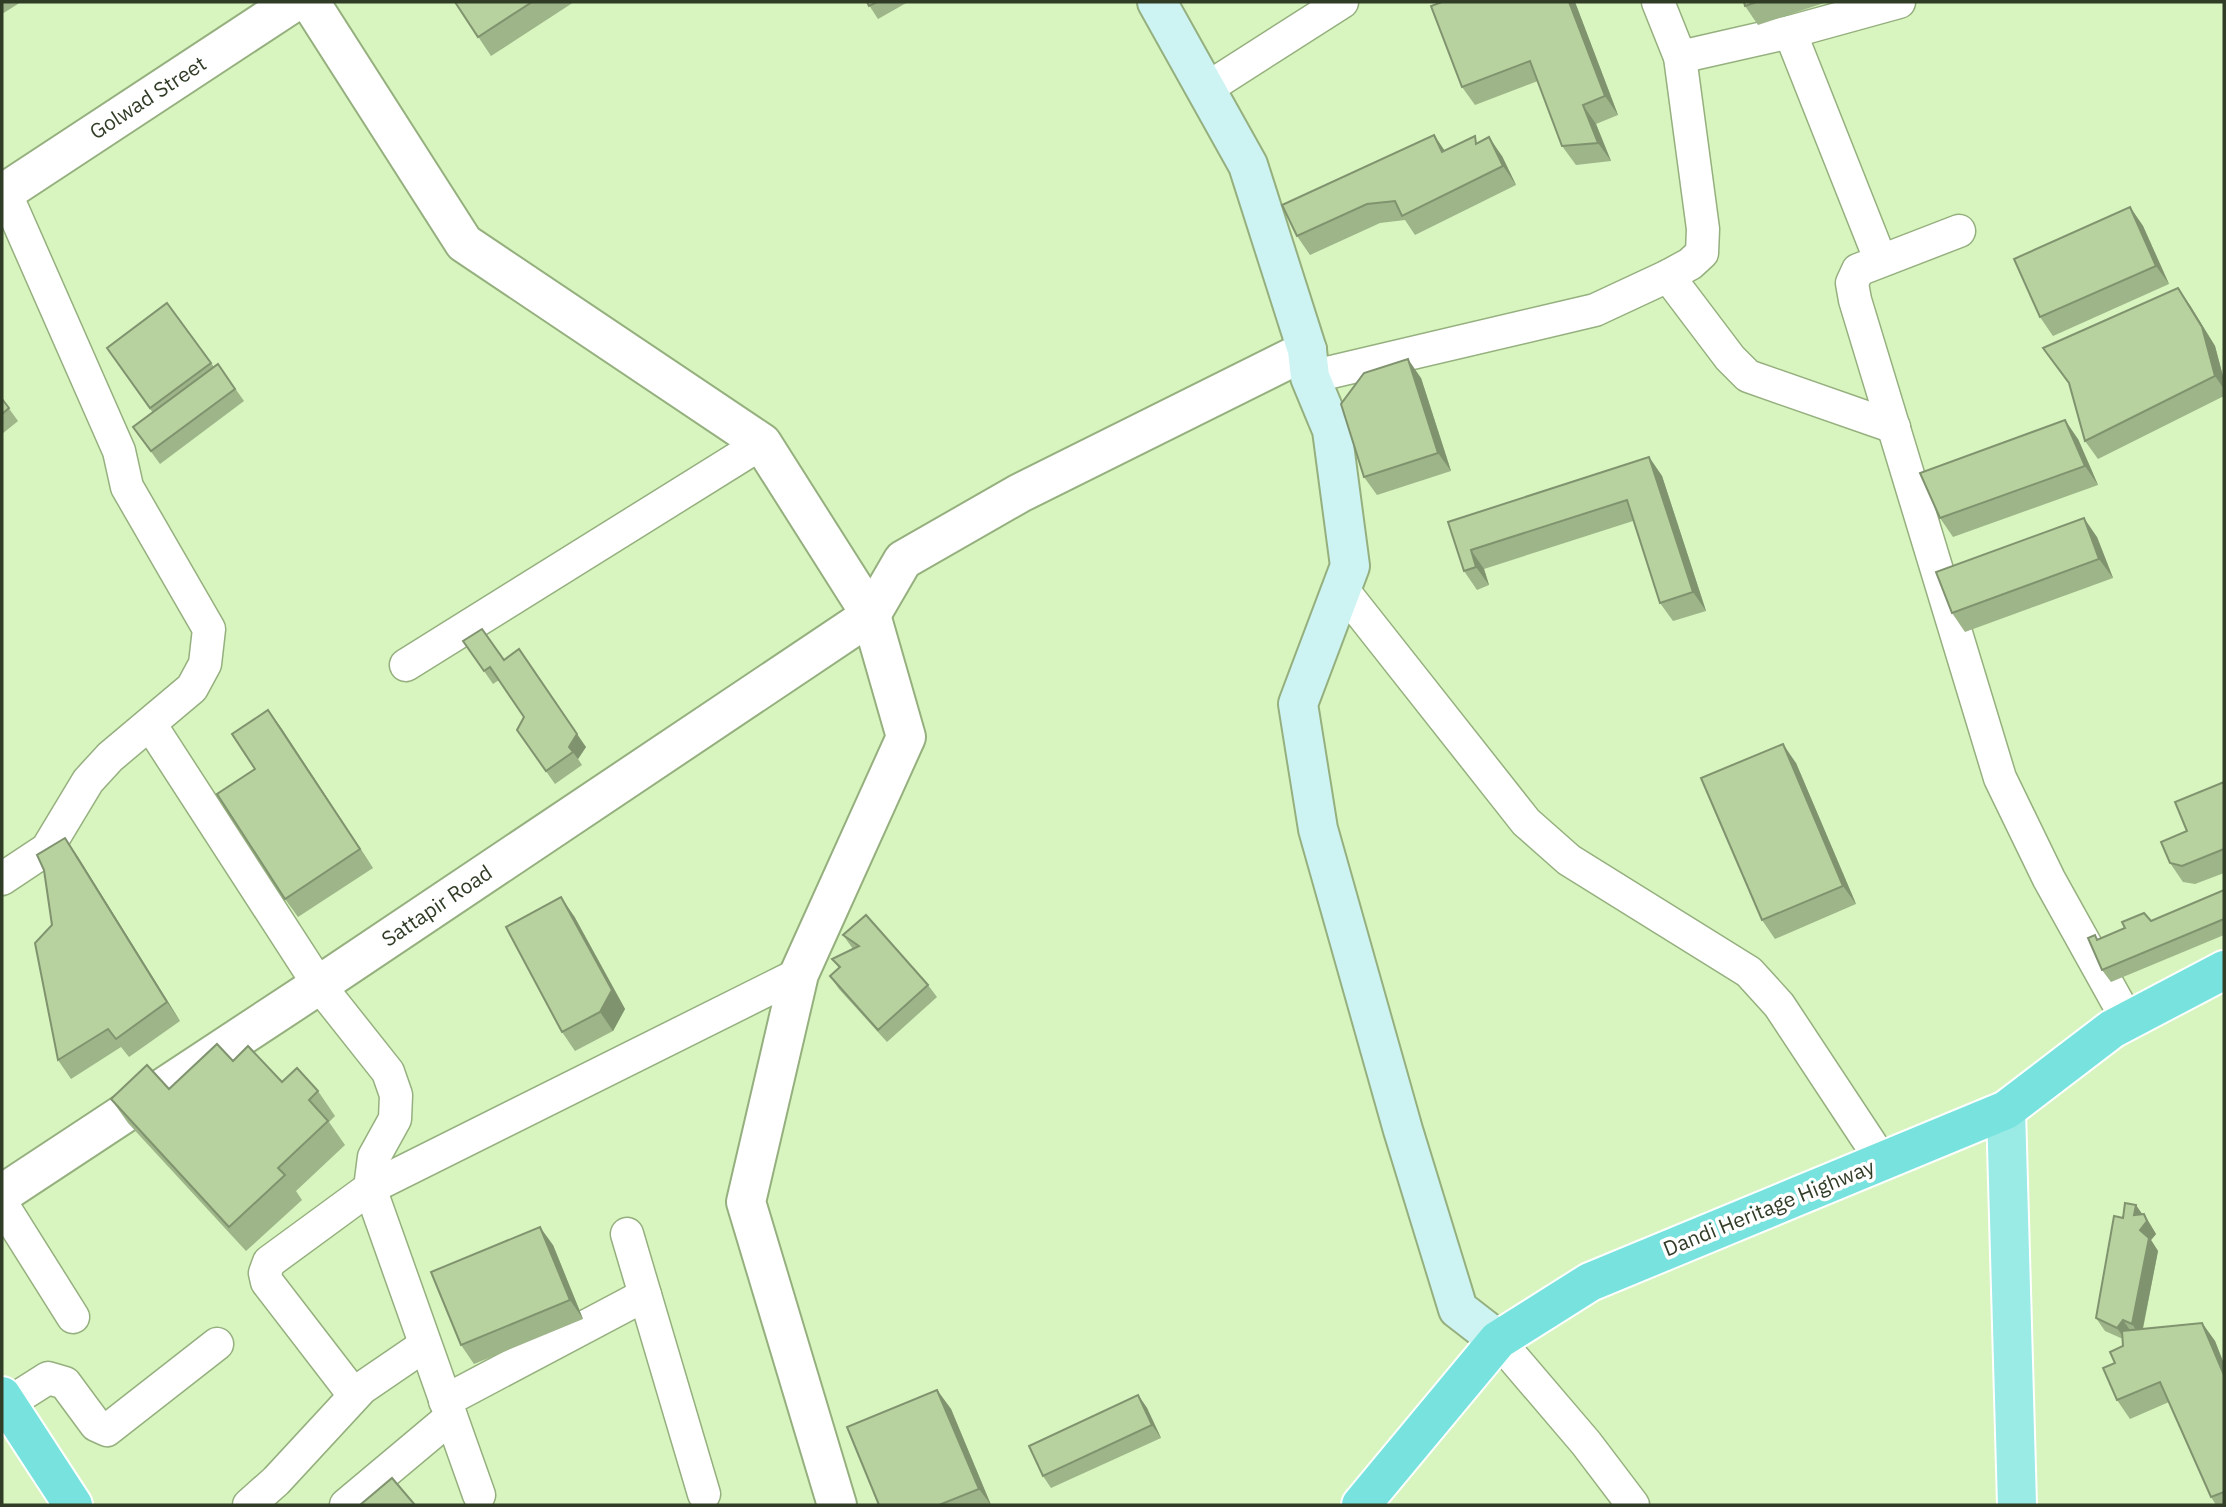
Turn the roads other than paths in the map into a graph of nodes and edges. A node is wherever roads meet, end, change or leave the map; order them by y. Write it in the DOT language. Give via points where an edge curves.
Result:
graph roads {
  1 [pos="294,2"];
  2 [pos="310,2"];
  3 [pos="1342,2"];
  4 [pos="1658,2"];
  5 [pos="1899,2"];
  6 [pos="1160,3"];
  7 [pos="1790,32"];
  8 [pos="1680,57"];
  9 [pos="1206,89"];
  10 [pos="3,193"];
  11 [pos="1959,231"];
  12 [pos="1880,259"];
  13 [pos="1668,276"];
  14 [pos="1308,363"];
  15 [pos="1894,427"];
  16 [pos="762,443"];
  17 [pos="1342,589"];
  18 [pos="871,615"];
  19 [pos="407,665"];
  20 [pos="150,724"];
  21 [pos="2,879"];
  22 [pos="2224,970"];
  23 [pos="799,974"];
  24 [pos="319,985"];
  25 [pos="2127,1021"];
  26 [pos="2006,1110"];
  27 [pos="1882,1161"];
  28 [pos="370,1188"];
  29 [pos="2,1194"];
  30 [pos="2,1205"];
  31 [pos="627,1234"];
  32 [pos="645,1295"];
  33 [pos="73,1317"];
  34 [pos="1498,1340"];
  35 [pos="217,1345"];
  36 [pos="425,1345"];
  37 [pos="355,1395"];
  38 [pos="4,1400"];
  39 [pos="448,1409"];
  40 [pos="704,1494"];
  41 [pos="479,1495"];
  42 [pos="74,1505"];
  43 [pos="249,1505"];
  44 [pos="346,1505"];
  45 [pos="837,1505"];
  46 [pos="1361,1505"];
  47 [pos="1633,1505"];
  48 [pos="2017,1505"];
  1 -- 10 [label="street, Golwad Street"];
  2 -- 16 [label="street" via="464,243"];
  3 -- 9 [label="street"];
  4 -- 8 [label="street"];
  5 -- 7 [label="street"];
  6 -- 9 [label="main road"];
  7 -- 8 [label="street"];
  7 -- 12 [label="street"];
  8 -- 13 [label="street" via="1703,229 1702,253"];
  9 -- 14 [label="main road" via="1248,165"];
  10 -- 20 [label="street" via="119,451 127,487 209,629 205,664 192,688"];
  11 -- 12 [label="street"];
  12 -- 15 [label="street" via="1858,270 1852,283"];
  13 -- 14 [label="street" via="1595,310"];
  13 -- 15 [label="street" via="1748,376"];
  14 -- 17 [label="main road" via="1332,430 1350,566"];
  14 -- 18 [label="street" via="1020,493 903,560"];
  15 -- 25 [label="street" via="2000,778"];
  16 -- 18 [label="street"];
  16 -- 19 [label="street"];
  17 -- 27 [label="street" via="1527,822 1569,860 1749,972 1779,1005"];
  17 -- 34 [label="main road" via="1298,704 1318,829 1458,1309"];
  18 -- 23 [label="street" via="906,737"];
  18 -- 24 [label="street, Sattapir Road"];
  20 -- 21 [label="street" via="88,780 47,849"];
  20 -- 24 [label="street"];
  22 -- 25 [label="highway, Dandi Heritage Highway"];
  23 -- 28 [label="street"];
  23 -- 45 [label="street" via="746,1202"];
  24 -- 28 [label="street" via="388,1072 396,1095 395,1119 374,1157"];
  24 -- 29 [label="street, Sattapir Road"];
  25 -- 26 [label="highway, Dandi Heritage Highway"];
  26 -- 27 [label="highway, Dandi Heritage Highway"];
  26 -- 48 [label="main road"];
  27 -- 34 [label="highway, Dandi Heritage Highway" via="1590,1282"];
  28 -- 36 [label="street"];
  28 -- 37 [label="street" via="269,1262 265,1273 267,1282"];
  30 -- 33 [label="street"];
  31 -- 32 [label="street"];
  32 -- 39 [label="street"];
  32 -- 40 [label="street"];
  34 -- 46 [label="highway, Dandi Heritage Highway"];
  34 -- 47 [label="street"];
  35 -- 38 [label="street" via="107,1430 96,1425 65,1383 48,1378"];
  36 -- 37 [label="street"];
  36 -- 39 [label="street"];
  37 -- 43 [label="street"];
  38 -- 42 [label="highway"];
  39 -- 41 [label="street"];
  39 -- 44 [label="street"];
}
